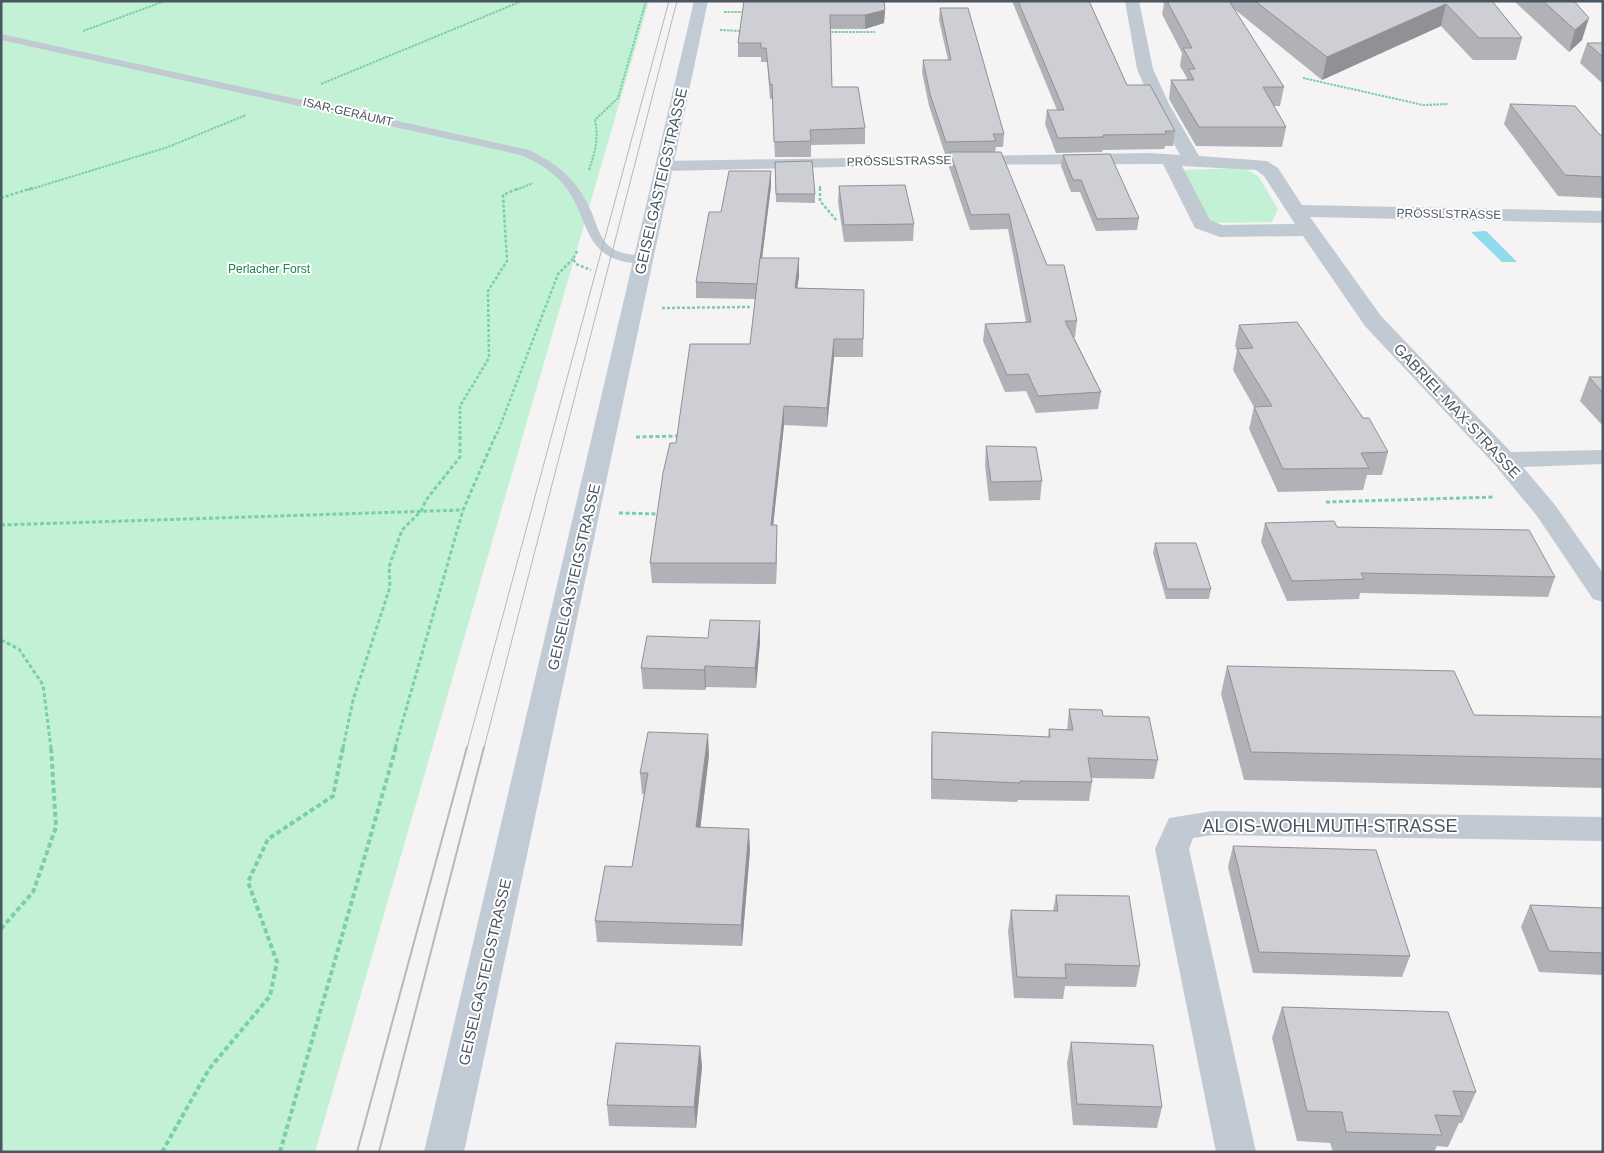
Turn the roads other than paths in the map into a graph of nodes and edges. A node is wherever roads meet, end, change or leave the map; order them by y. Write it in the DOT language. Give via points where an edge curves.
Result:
graph roads {
  1 [pos="1132,1"];
  2 [pos="698,14"];
  3 [pos="1,37"];
  4 [pos="1170,160"];
  5 [pos="1193,161"];
  6 [pos="665,166"];
  7 [pos="1295,210"];
  8 [pos="1603,217"];
  9 [pos="1308,230"];
  10 [pos="644,260"];
  11 [pos="1603,457"];
  12 [pos="1504,460"];
  13 [pos="1603,593"];
  14 [pos="1603,830"];
  15 [pos="444,1152"];
  16 [pos="1236,1152"];
  1 -- 5 [label="street" via="1145,70"];
  2 -- 6 [label="main road, GEISELGASTEIGSTRASSE"];
  3 -- 10 [label="lane, ISAR-GERÄUMT" via="521,151 548,162 564,179 578,196 602,249 626,259"];
  4 -- 5 [label="street, PRÖSSLSTRASSE"];
  4 -- 6 [label="street, PRÖSSLSTRASSE"];
  4 -- 9 [label="street" via="1202,224 1220,231"];
  5 -- 7 [label="street, GABRIEL-MAX-STRASSE" via="1261,165 1271,172"];
  6 -- 10 [label="main road, GEISELGASTEIGSTRASSE"];
  7 -- 8 [label="street, PRÖSSLSTRASSE"];
  7 -- 9 [label="street, GABRIEL-MAX-STRASSE"];
  9 -- 12 [label="street, GABRIEL-MAX-STRASSE" via="1373,321"];
  10 -- 15 [label="main road, GEISELGASTEIGSTRASSE"];
  11 -- 12 [label="street"];
  12 -- 13 [label="street, GABRIEL-MAX-STRASSE"];
  14 -- 16 [label="street, ALOIS-WOHLMUTH-STRASSE" via="1213,823 1181,827 1172,849"];
}
